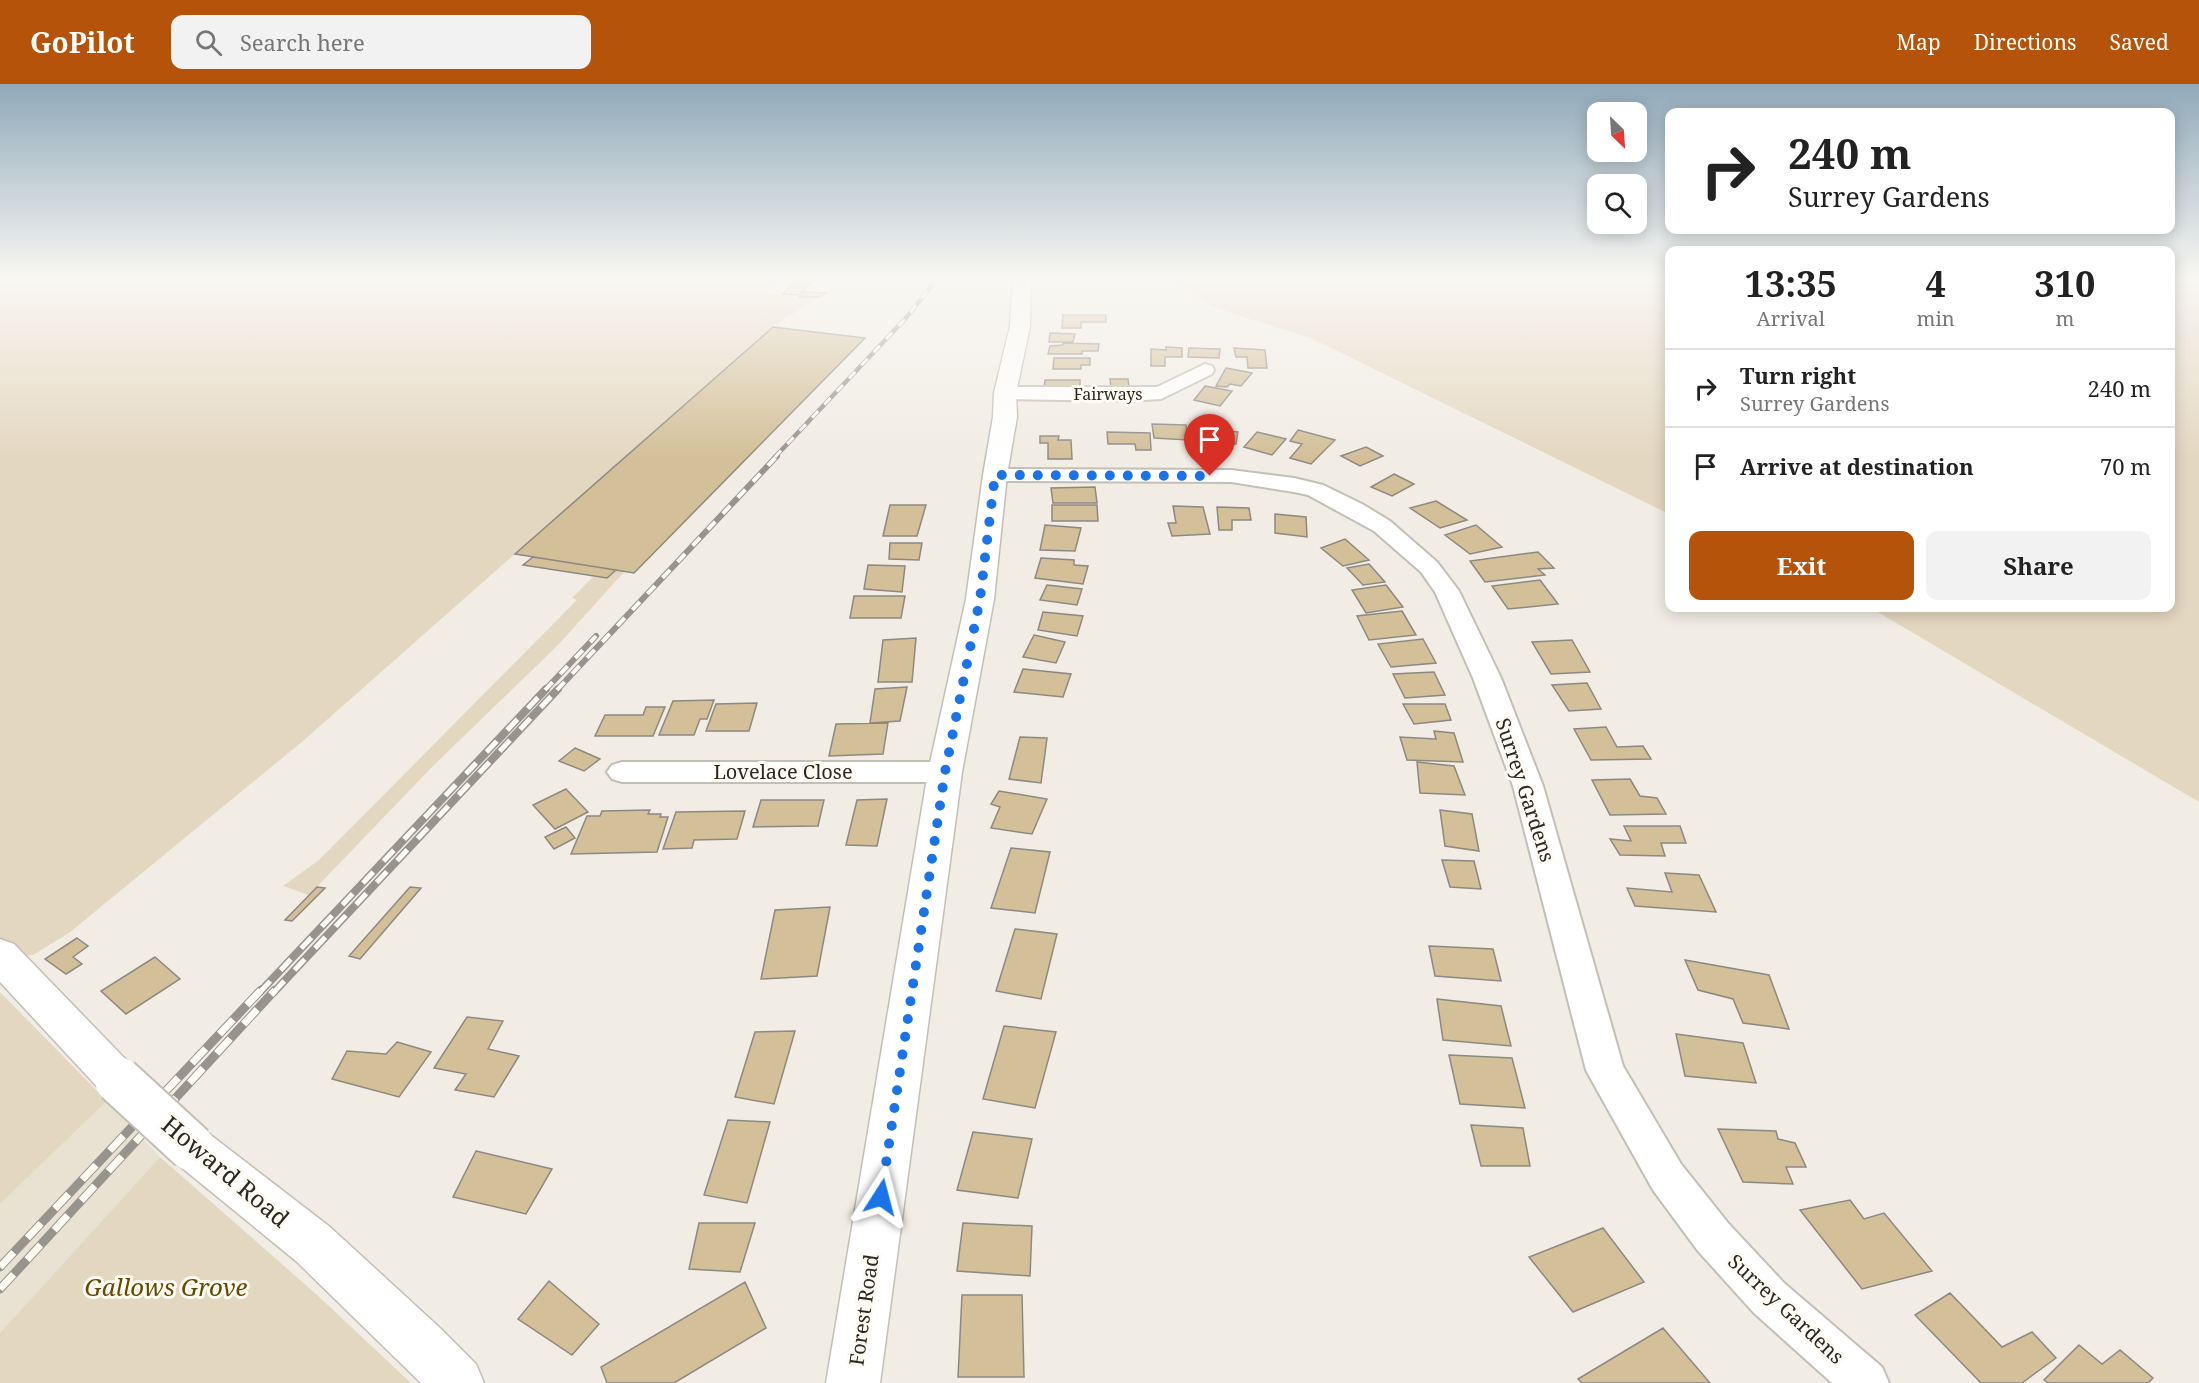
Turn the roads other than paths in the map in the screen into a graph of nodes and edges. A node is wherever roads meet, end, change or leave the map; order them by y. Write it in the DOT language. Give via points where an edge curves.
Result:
graph roads {
  1 [pos="1017,339"];
  2 [pos="1205,370"];
  3 [pos="1005,393"];
  4 [pos="995,475"];
  5 [pos="622,772"];
  6 [pos="945,772"];
  7 [pos="0,955"];
  8 [pos="457,1383"];
  9 [pos="853,1383"];
  10 [pos="1866,1383"];
  1 -- 3 [label="street, Forest Road"];
  2 -- 3 [label="street, Fairways" via="1161,393"];
  3 -- 4 [label="street, Forest Road"];
  4 -- 6 [label="street, Forest Road" via="980,599"];
  4 -- 10 [label="street, Surrey Gardens" via="1231,476 1294,485 1315,490 1382,526 1429,567 1447,591 1478,659 1528,786 1605,1070 1667,1177 1713,1237 1769,1298"];
  5 -- 6 [label="street, Lovelace Close"];
  6 -- 9 [label="street, Forest Road"];
  7 -- 8 [label="street, Howard Road, bridge" via="118,1080 192,1149 313,1244"];
}
